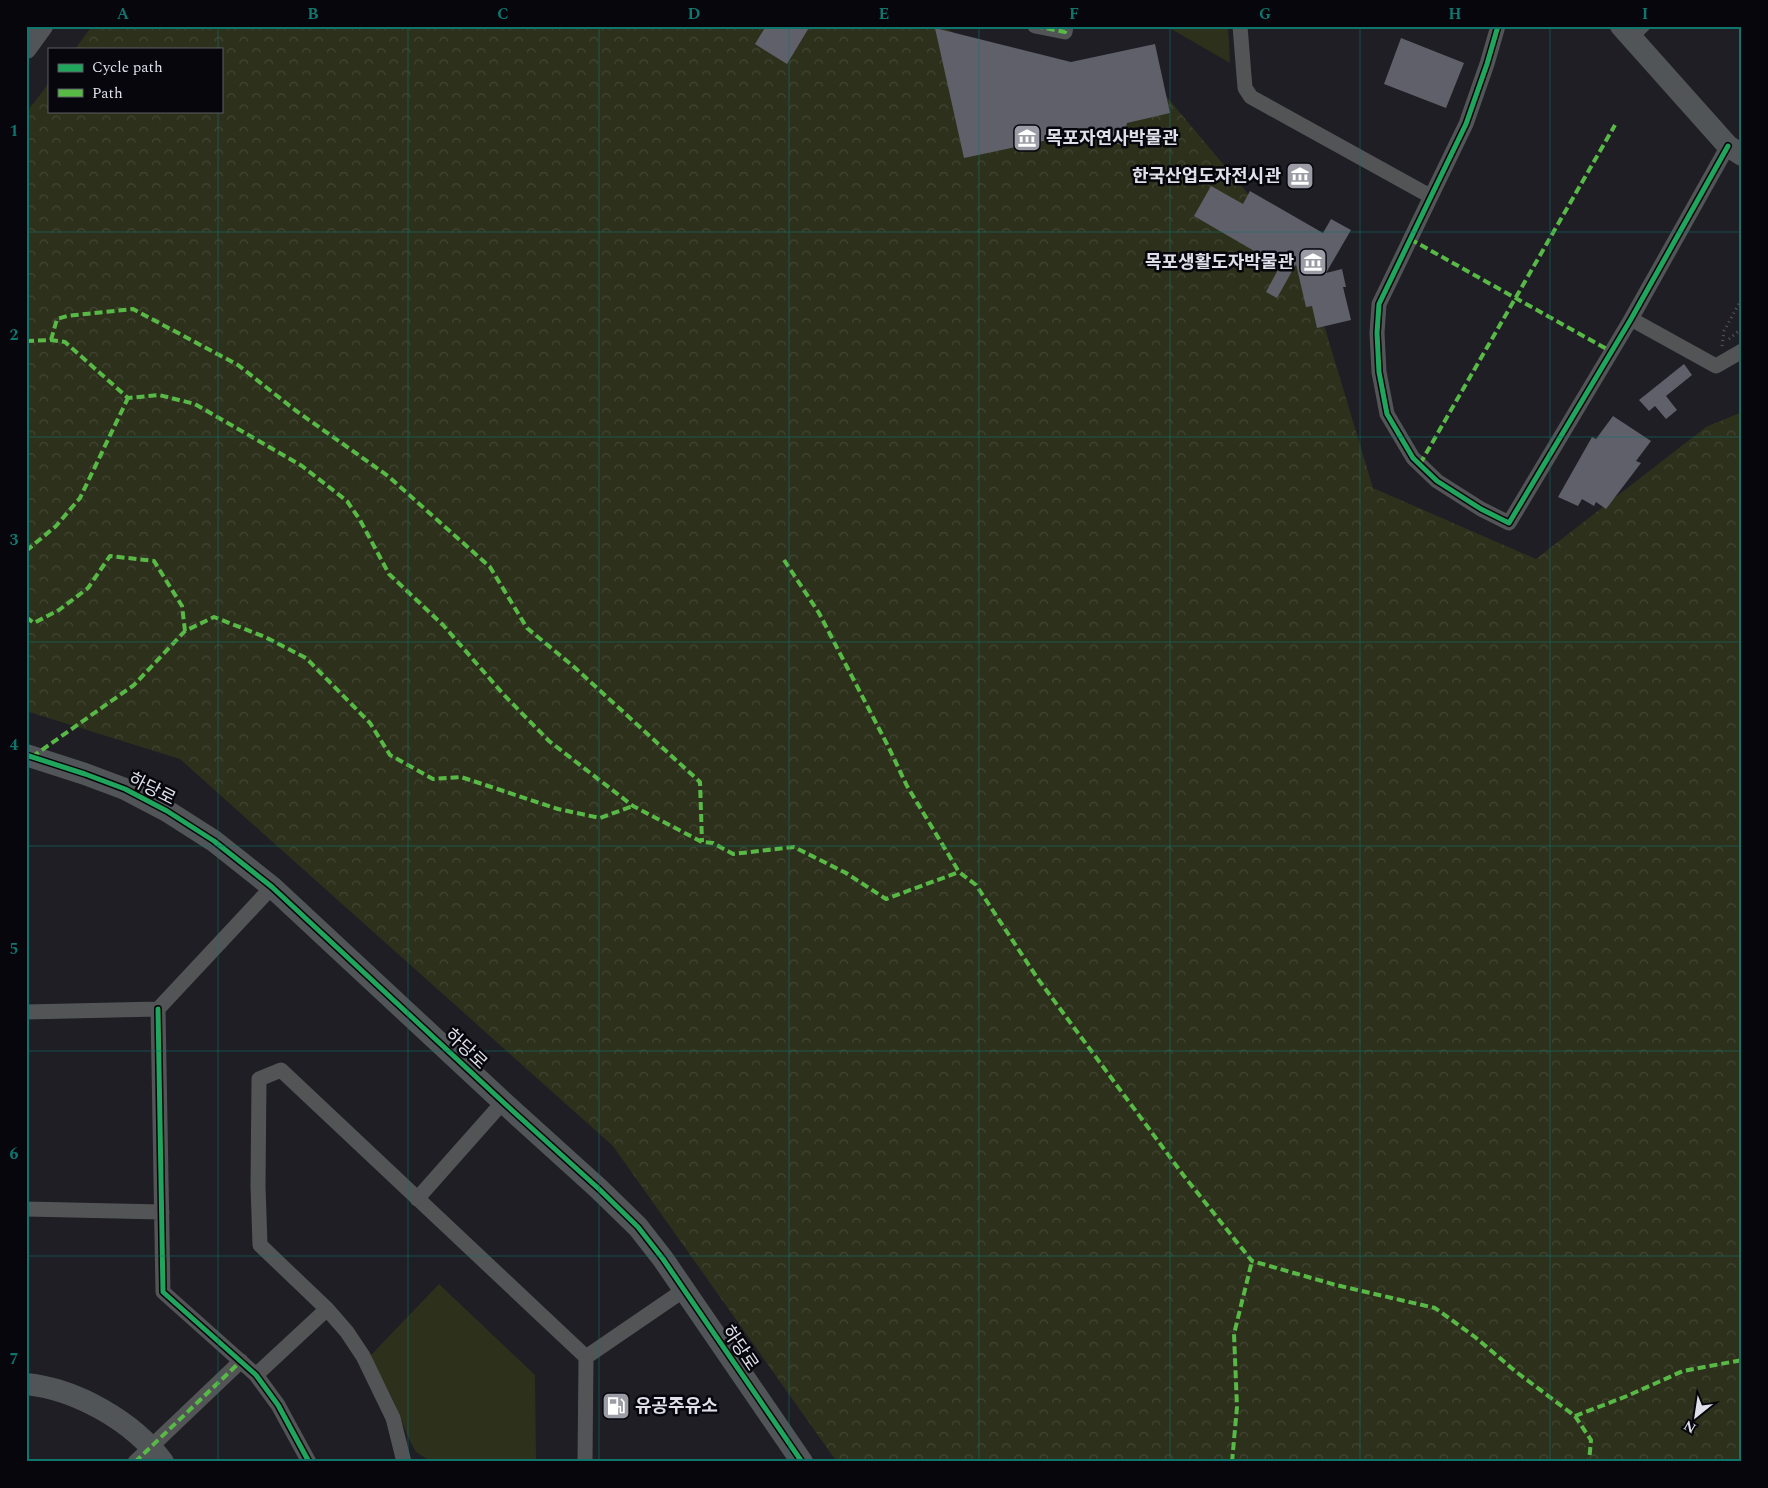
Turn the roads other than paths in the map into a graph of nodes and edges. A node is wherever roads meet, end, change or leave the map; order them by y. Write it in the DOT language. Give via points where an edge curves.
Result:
graph roads {
  1 [pos="42,26"];
  2 [pos="1035,26"];
  3 [pos="1066,26"];
  4 [pos="1240,26"];
  5 [pos="1498,26"];
  6 [pos="1634,31"];
  7 [pos="26,48"];
  8 [pos="1735,150"];
  9 [pos="1430,196"];
  10 [pos="1632,319"];
  11 [pos="1742,351"];
  12 [pos="26,755"];
  13 [pos="272,887"];
  14 [pos="158,1009"];
  15 [pos="26,1012"];
  16 [pos="503,1102"];
  17 [pos="417,1199"];
  18 [pos="26,1209"];
  19 [pos="162,1212"];
  20 [pos="684,1290"];
  21 [pos="327,1309"];
  22 [pos="586,1357"];
  23 [pos="241,1361"];
  24 [pos="256,1375"];
  25 [pos="26,1384"];
  26 [pos="149,1457"];
  27 [pos="310,1462"];
  28 [pos="404,1462"];
  29 [pos="585,1462"];
  30 [pos="802,1462"];
  1 -- 7 [label="street"];
  2 -- 3 [label="street" via="1065,32"];
  4 -- 9 [label="street" via="1245,88 1251,97"];
  5 -- 9 [label="street" via="1466,124"];
  6 -- 8 [label="street"];
  8 -- 10 [label="street"];
  9 -- 10 [label="street" via="1379,304 1379,372 1388,414 1413,458 1437,481 1481,509 1509,523"];
  10 -- 11 [label="street" via="1716,366"];
  12 -- 13 [label="street, 하당로" via="125,789 167,811 214,841"];
  13 -- 14 [label="street"];
  13 -- 16 [label="street, 하당로"];
  14 -- 15 [label="street"];
  14 -- 19 [label="street"];
  16 -- 17 [label="street"];
  16 -- 20 [label="street, 하당로" via="638,1227"];
  17 -- 21 [label="street" via="280,1070 259,1079 260,1245"];
  17 -- 22 [label="street"];
  18 -- 19 [label="street"];
  19 -- 23 [label="street" via="163,1292"];
  20 -- 22 [label="street"];
  20 -- 30 [label="street, 하당로"];
  21 -- 24 [label="street"];
  21 -- 28 [label="street" via="362,1356 393,1418"];
  22 -- 29 [label="street"];
  23 -- 24 [label="street"];
  23 -- 26 [label="street"];
  24 -- 27 [label="street" via="278,1405"];
  25 -- 26 [label="street" via="44,1386 83,1399 103,1410 131,1429"];
}
